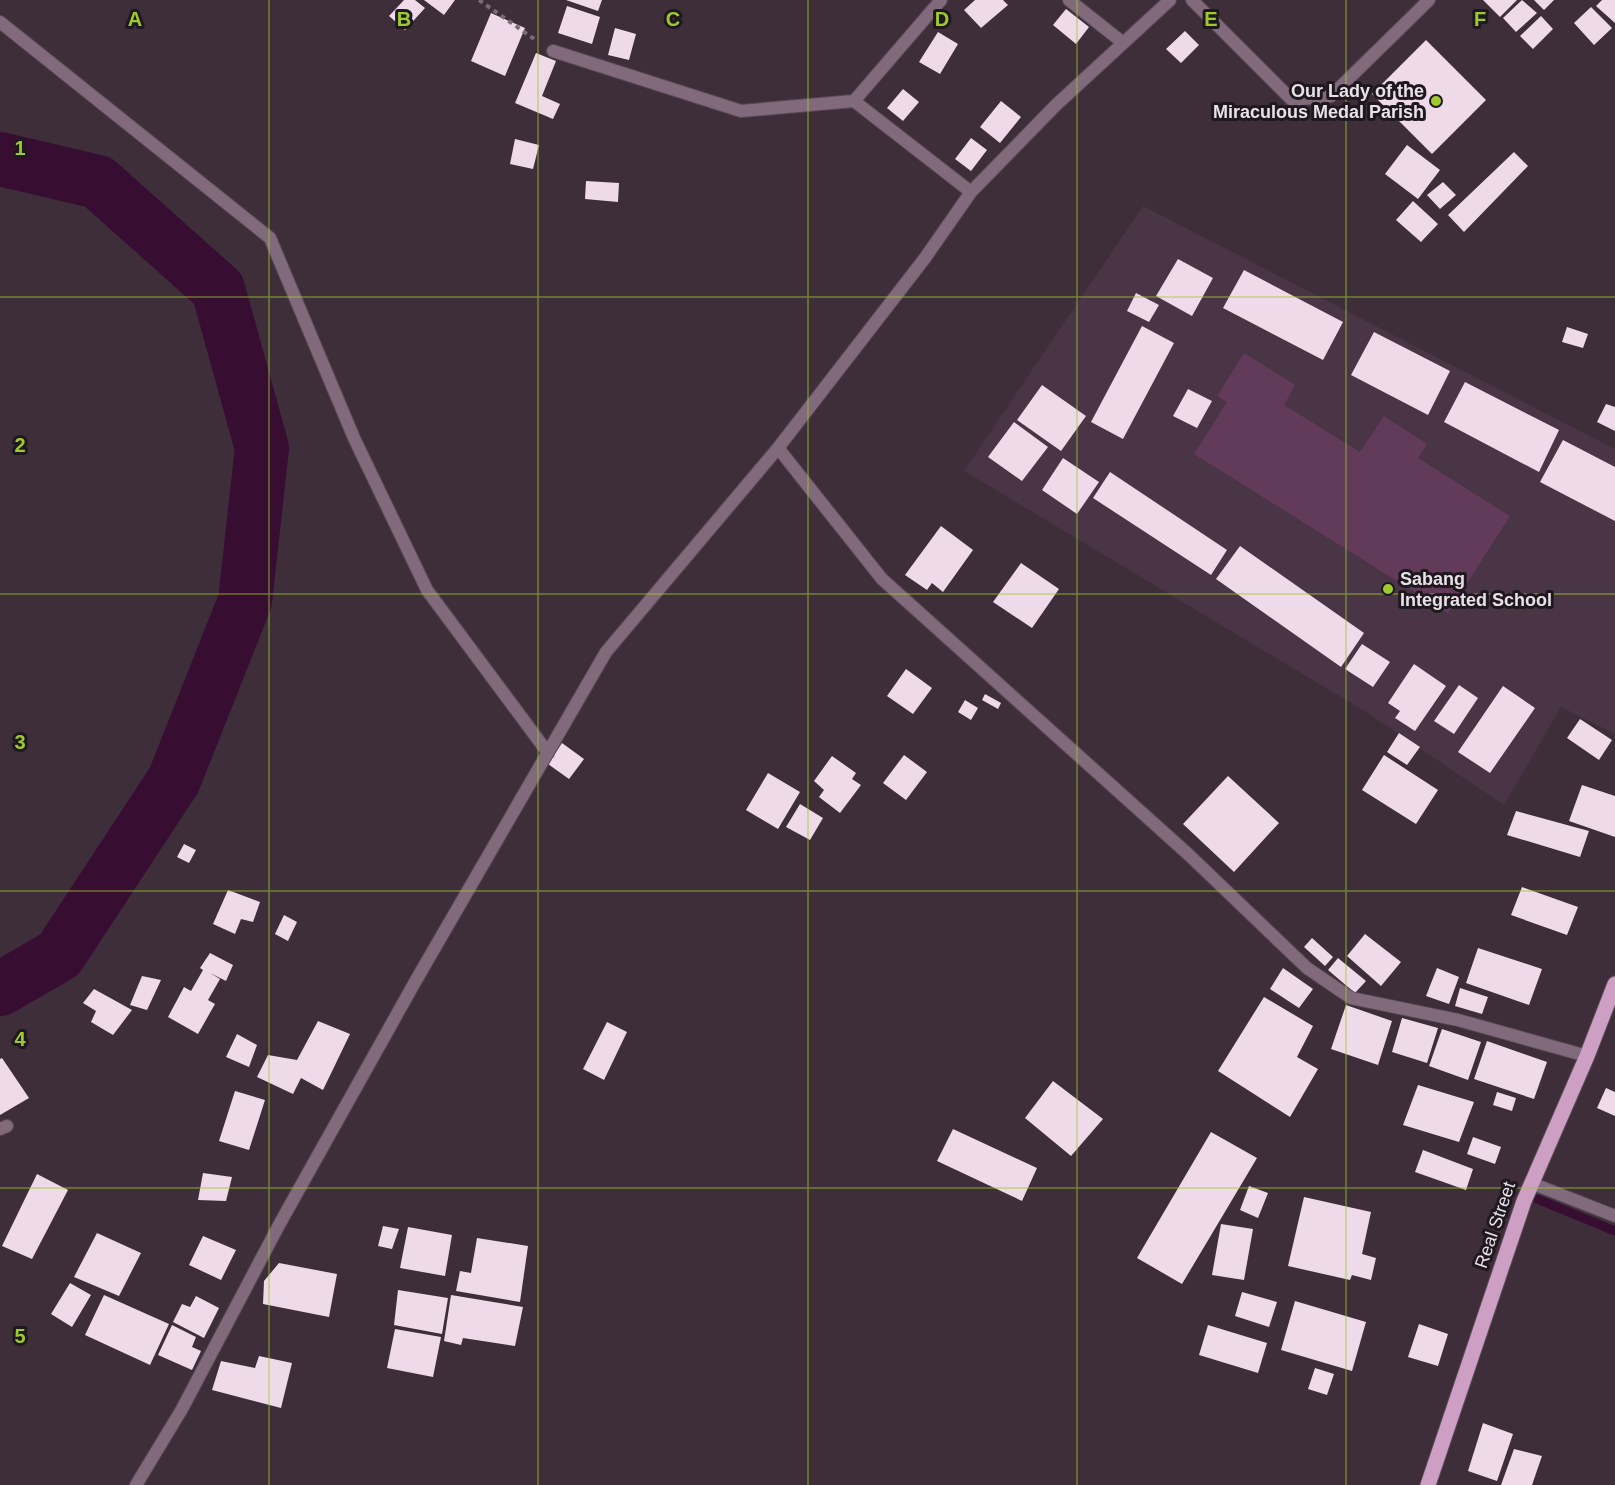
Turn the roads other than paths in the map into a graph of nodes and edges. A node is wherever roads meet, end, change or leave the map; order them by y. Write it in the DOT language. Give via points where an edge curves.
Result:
graph roads {
  1 [pos="941,0"];
  2 [pos="1069,0"];
  3 [pos="1170,0"];
  4 [pos="1192,0"];
  5 [pos="1429,0"];
  6 [pos="0,22"];
  7 [pos="1122,42"];
  8 [pos="553,51"];
  9 [pos="854,101"];
  10 [pos="971,192"];
  11 [pos="778,448"];
  12 [pos="548,753"];
  13 [pos="1615,984"];
  14 [pos="1587,1056"];
  15 [pos="1531,1183"];
  16 [pos="1615,1216"];
  17 [pos="135,1485"];
  18 [pos="1428,1485"];
  1 -- 9 [label="street"];
  2 -- 7 [label="street"];
  3 -- 7 [label="street"];
  4 -- 5 [label="street" via="1292,100 1331,96"];
  6 -- 12 [label="street" via="270,238 354,438 427,590"];
  7 -- 10 [label="street"];
  8 -- 9 [label="street" via="741,111"];
  9 -- 10 [label="street"];
  10 -- 11 [label="street" via="925,258"];
  11 -- 12 [label="street" via="606,652"];
  11 -- 14 [label="street" via="882,579 1190,855 1307,968 1351,998 1458,1020"];
  12 -- 17 [label="street" via="414,982 182,1409"];
  13 -- 14 [label="main road, Real Street"];
  14 -- 15 [label="main road, Real Street"];
  15 -- 16 [label="street"];
  15 -- 18 [label="main road, Real Street"];
}
